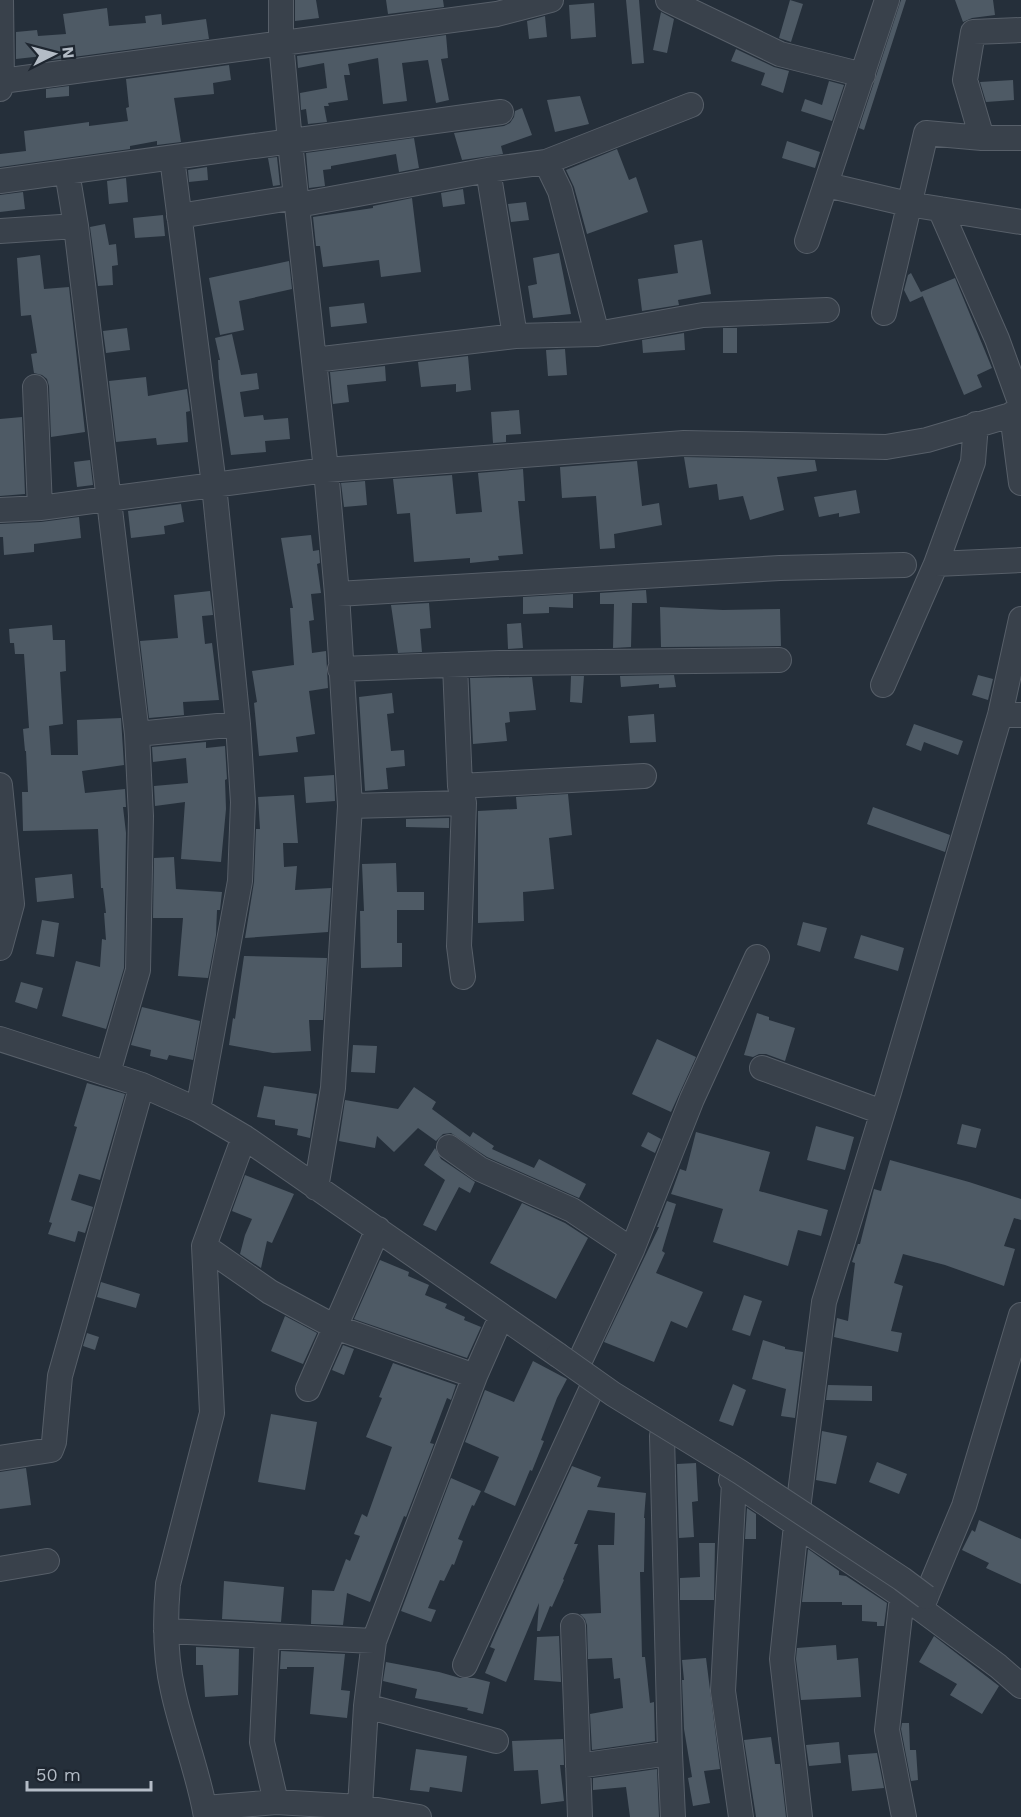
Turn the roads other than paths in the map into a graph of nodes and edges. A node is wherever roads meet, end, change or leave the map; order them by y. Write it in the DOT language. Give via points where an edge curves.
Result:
graph roads {
  1 [pos="1,0"];
  2 [pos="281,0"];
  3 [pos="551,0"];
  4 [pos="668,0"];
  5 [pos="888,0"];
  6 [pos="1021,30"];
  7 [pos="281,42"];
  8 [pos="863,75"];
  9 [pos="1,85"];
  10 [pos="691,105"];
  11 [pos="501,112"];
  12 [pos="982,138"];
  13 [pos="1021,138"];
  14 [pos="290,142"];
  15 [pos="172,158"];
  16 [pos="546,162"];
  17 [pos="488,170"];
  18 [pos="67,172"];
  19 [pos="0,180"];
  20 [pos="827,185"];
  21 [pos="297,201"];
  22 [pos="908,204"];
  23 [pos="940,209"];
  24 [pos="179,216"];
  25 [pos="1021,222"];
  26 [pos="76,226"];
  27 [pos="0,231"];
  28 [pos="807,241"];
  29 [pos="827,310"];
  30 [pos="884,313"];
  31 [pos="597,334"];
  32 [pos="515,336"];
  33 [pos="315,360"];
  34 [pos="35,387"];
  35 [pos="1018,410"];
  36 [pos="968,428"];
  37 [pos="326,470"];
  38 [pos="1021,483"];
  39 [pos="214,486"];
  40 [pos="110,499"];
  41 [pos="40,508"];
  42 [pos="0,510"];
  43 [pos="1021,560"];
  44 [pos="936,564"];
  45 [pos="904,565"];
  46 [pos="337,594"];
  47 [pos="1021,619"];
  48 [pos="779,660"];
  49 [pos="455,664"];
  50 [pos="340,669"];
  51 [pos="883,685"];
  52 [pos="1010,715"];
  53 [pos="238,724"];
  54 [pos="137,734"];
  55 [pos="644,776"];
  56 [pos="0,785"];
  57 [pos="462,794"];
  58 [pos="350,806"];
  59 [pos="6,903"];
  60 [pos="0,948"];
  61 [pos="758,957"];
  62 [pos="463,977"];
  63 [pos="0,1039"];
  64 [pos="762,1068"];
  65 [pos="108,1073"];
  66 [pos="142,1085"];
  67 [pos="198,1110"];
  68 [pos="882,1112"];
  69 [pos="244,1137"];
  70 [pos="449,1147"];
  71 [pos="316,1188"];
  72 [pos="378,1229"];
  73 [pos="204,1246"];
  74 [pos="632,1250"];
  75 [pos="1021,1315"];
  76 [pos="501,1317"];
  77 [pos="335,1327"];
  78 [pos="536,1340"];
  79 [pos="568,1361"];
  80 [pos="475,1376"];
  81 [pos="592,1388"];
  82 [pos="308,1389"];
  83 [pos="662,1436"];
  84 [pos="0,1458"];
  85 [pos="735,1482"];
  86 [pos="796,1525"];
  87 [pos="47,1561"];
  88 [pos="0,1569"];
  89 [pos="911,1603"];
  90 [pos="573,1626"];
  91 [pos="166,1631"];
  92 [pos="267,1637"];
  93 [pos="374,1641"];
  94 [pos="465,1665"];
  95 [pos="1021,1670"];
  96 [pos="1021,1686"];
  97 [pos="366,1706"];
  98 [pos="496,1741"];
  99 [pos="670,1753"];
  100 [pos="578,1766"];
  101 [pos="276,1802"];
  102 [pos="360,1807"];
  103 [pos="206,1812"];
  104 [pos="419,1817"];
  105 [pos="580,1817"];
  106 [pos="673,1817"];
  107 [pos="741,1817"];
  108 [pos="800,1817"];
  109 [pos="904,1817"];
  1 -- 9 [label="street"];
  2 -- 7 [label="street"];
  3 -- 7 [label="street" via="490,15"];
  4 -- 8 [label="street" via="780,54"];
  5 -- 8 [label="street"];
  6 -- 12 [label="street" via="973,32 965,80"];
  7 -- 9 [label="street"];
  7 -- 14 [label="street"];
  8 -- 20 [label="street"];
  10 -- 16 [label="street"];
  11 -- 14 [label="street"];
  12 -- 13 [label="street"];
  12 -- 22 [label="street" via="926,133"];
  14 -- 15 [label="street"];
  14 -- 21 [label="street"];
  15 -- 18 [label="street"];
  15 -- 24 [label="street"];
  16 -- 17 [label="street"];
  16 -- 31 [label="street" via="560,191"];
  17 -- 21 [label="street"];
  17 -- 32 [label="street"];
  18 -- 19 [label="street"];
  18 -- 26 [label="street"];
  20 -- 22 [label="street"];
  20 -- 28 [label="street"];
  21 -- 24 [label="street"];
  21 -- 33 [label="street"];
  22 -- 23 [label="street"];
  22 -- 30 [label="street"];
  23 -- 25 [label="street"];
  23 -- 35 [label="street" via="997,339"];
  24 -- 39 [label="street"];
  26 -- 27 [label="street"];
  26 -- 40 [label="street"];
  29 -- 31 [label="street" via="703,315"];
  31 -- 32 [label="street"];
  32 -- 33 [label="street"];
  33 -- 37 [label="street"];
  34 -- 41 [label="street"];
  35 -- 36 [label="street"];
  35 -- 38 [label="street"];
  36 -- 37 [label="street" via="886,447 684,443"];
  36 -- 44 [label="street" via="973,462"];
  37 -- 39 [label="street"];
  37 -- 46 [label="street"];
  39 -- 40 [label="street"];
  39 -- 53 [label="street"];
  40 -- 41 [label="street"];
  40 -- 54 [label="street"];
  41 -- 42 [label="street"];
  43 -- 44 [label="street"];
  44 -- 51 [label="street"];
  45 -- 46 [label="street" via="780,568"];
  46 -- 50 [label="street"];
  47 -- 52 [label="street"];
  48 -- 49 [label="street"];
  49 -- 50 [label="street"];
  49 -- 57 [label="street"];
  50 -- 58 [label="street"];
  52 -- 68 [label="street"];
  53 -- 54 [label="street"];
  53 -- 67 [label="street" via="243,802 240,881"];
  54 -- 65 [label="street" via="141,816 138,970"];
  55 -- 57 [label="street"];
  56 -- 59 [label="street"];
  57 -- 58 [label="street"];
  57 -- 62 [label="street" via="459,946"];
  58 -- 71 [label="street" via="331,1099"];
  59 -- 60 [label="street"];
  61 -- 74 [label="street" via="692,1099"];
  63 -- 65 [label="street"];
  64 -- 68 [label="street"];
  65 -- 66 [label="street"];
  66 -- 67 [label="street"];
  66 -- 84 [label="street" via="60,1376 51,1450"];
  67 -- 69 [label="street"];
  68 -- 86 [label="street" via="824,1302"];
  69 -- 71 [label="street"];
  69 -- 73 [label="street"];
  70 -- 74 [label="street" via="480,1169 572,1210"];
  71 -- 72 [label="street"];
  72 -- 76 [label="street"];
  72 -- 77 [label="street"];
  73 -- 77 [label="street" via="270,1292"];
  73 -- 91 [label="street" via="212,1413 168,1584"];
  74 -- 79 [label="street"];
  75 -- 89 [label="street" via="964,1506"];
  76 -- 78 [label="street"];
  76 -- 80 [label="street"];
  77 -- 80 [label="street"];
  77 -- 82 [label="street"];
  78 -- 79 [label="street"];
  78 -- 81 [label="street" via="546,1359"];
  79 -- 95 [label="street, bridge" via="613,1394 902,1579"];
  80 -- 93 [label="street"];
  81 -- 83 [label="street"];
  81 -- 94 [label="street"];
  83 -- 85 [label="street"];
  83 -- 99 [label="street"];
  85 -- 86 [label="street"];
  85 -- 107 [label="street" via="723,1691"];
  86 -- 89 [label="street"];
  86 -- 108 [label="street" via="782,1659"];
  87 -- 88 [label="street"];
  89 -- 96 [label="street"];
  89 -- 109 [label="street" via="887,1730"];
  90 -- 100 [label="street"];
  91 -- 92 [label="street"];
  91 -- 103 [label="street" via="172,1688"];
  92 -- 93 [label="street"];
  92 -- 101 [label="street" via="262,1742"];
  93 -- 97 [label="street"];
  97 -- 98 [label="street"];
  97 -- 102 [label="street"];
  99 -- 100 [label="street"];
  99 -- 106 [label="street"];
  100 -- 105 [label="street"];
  101 -- 102 [label="street"];
  101 -- 103 [label="street"];
  102 -- 104 [label="street"];
}
